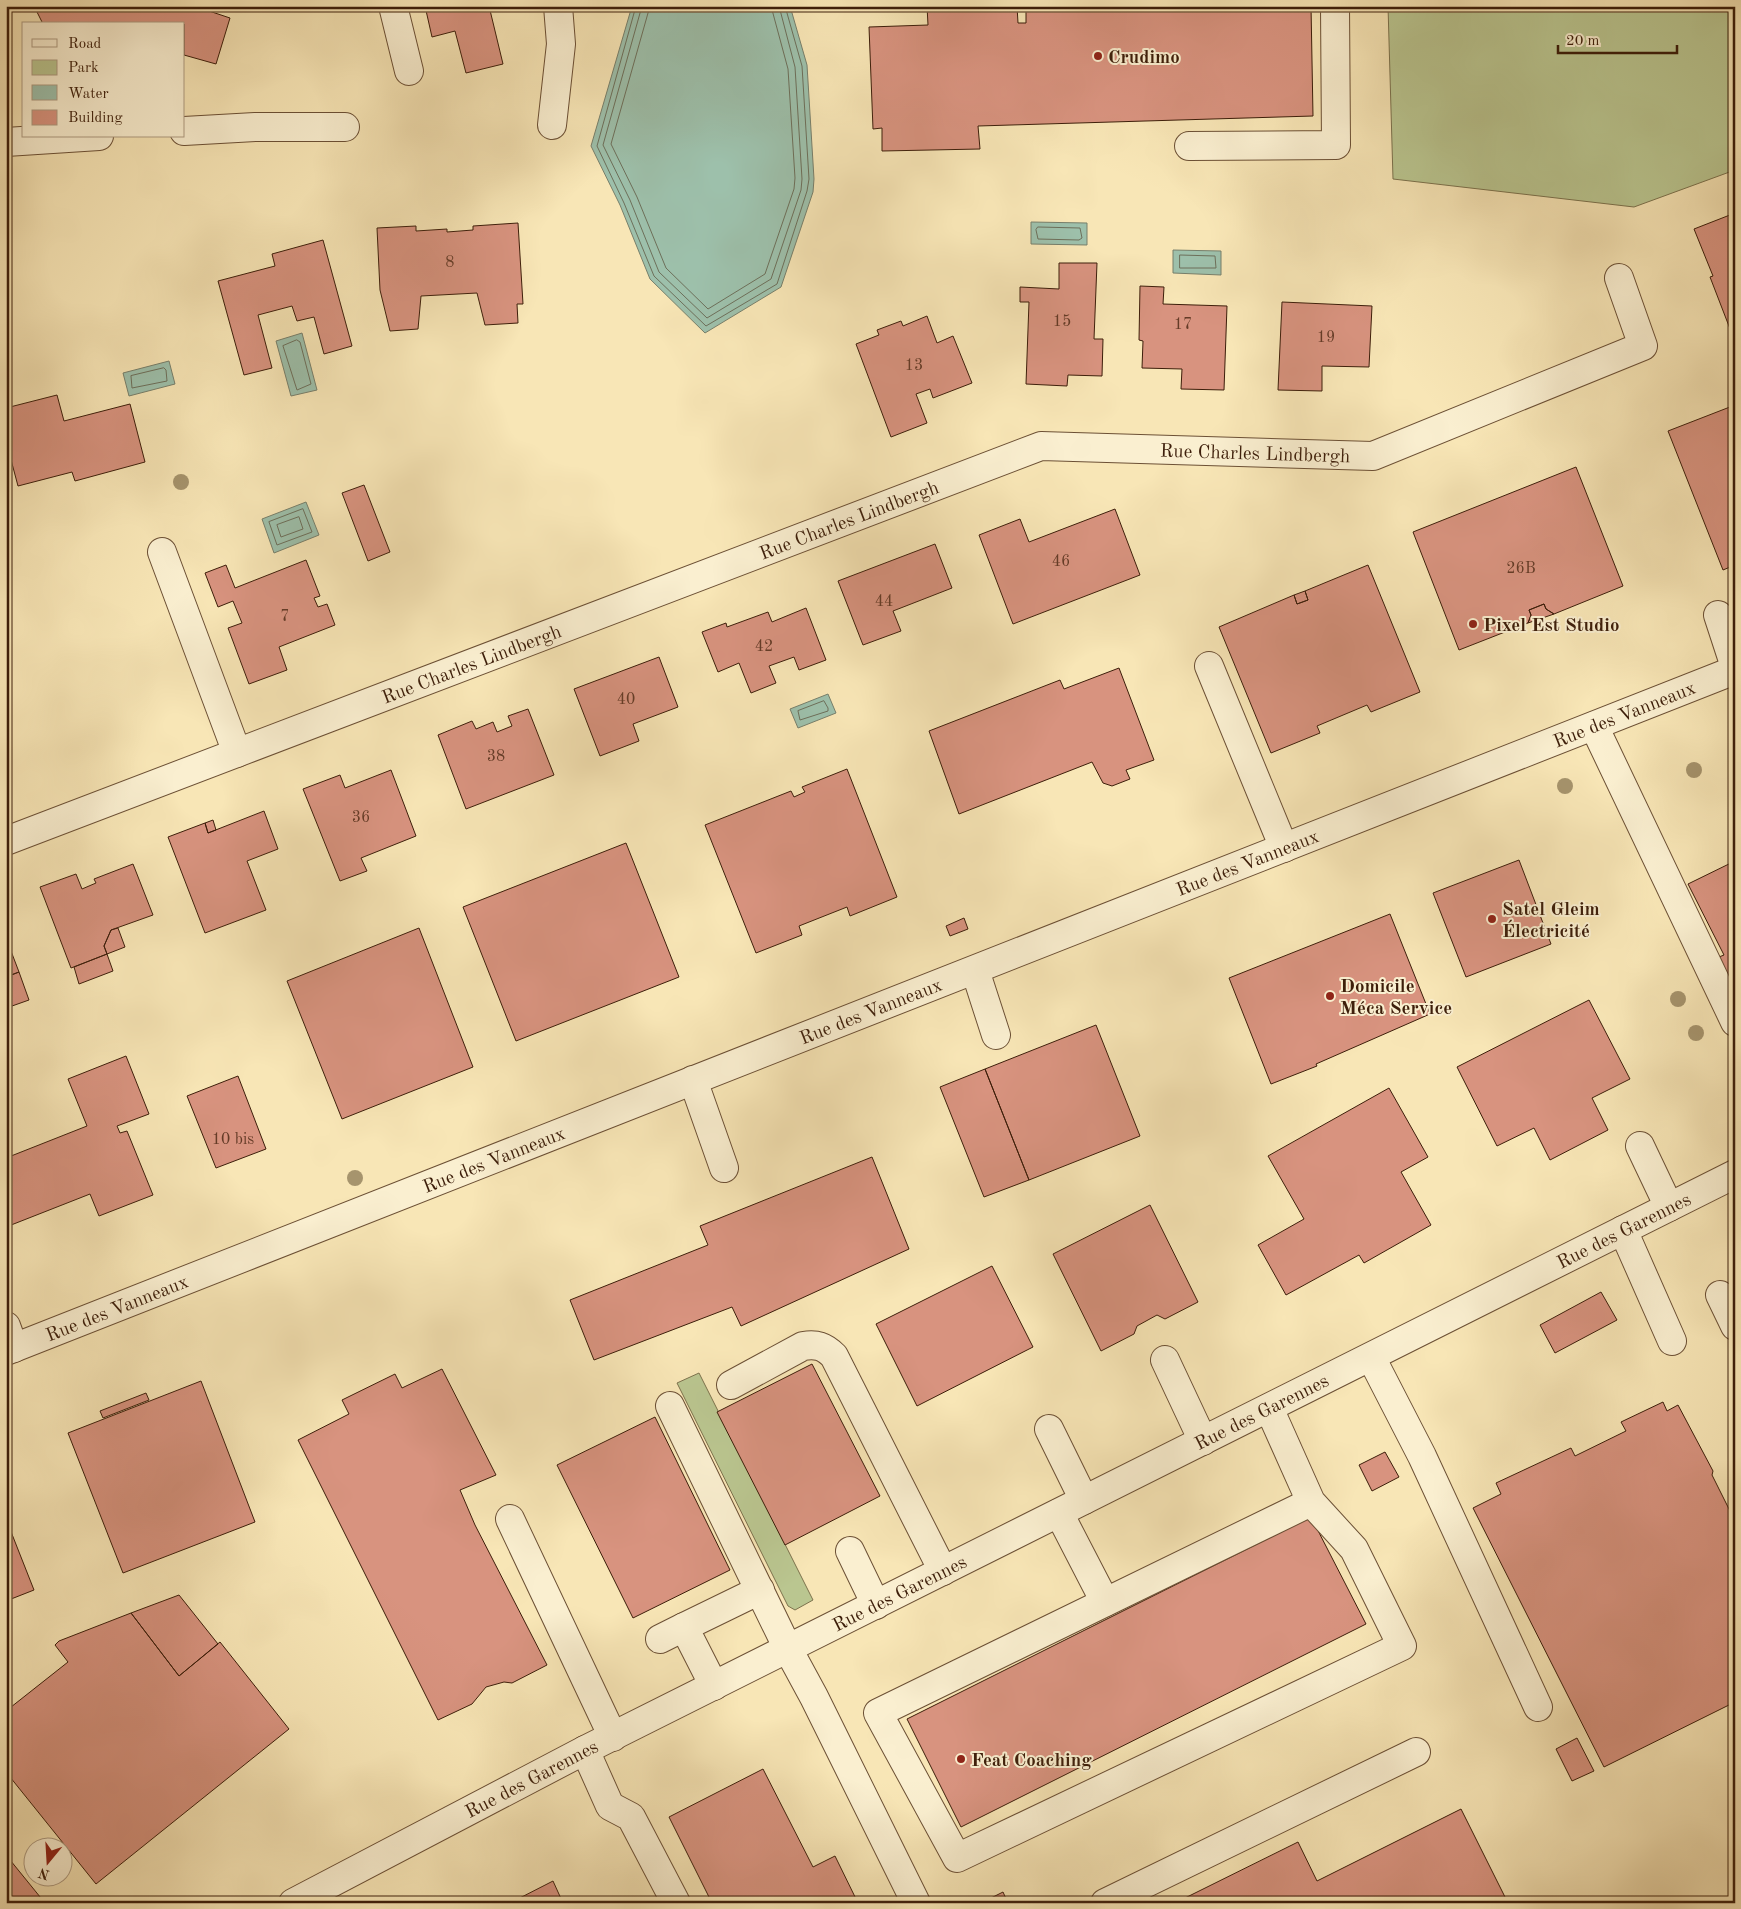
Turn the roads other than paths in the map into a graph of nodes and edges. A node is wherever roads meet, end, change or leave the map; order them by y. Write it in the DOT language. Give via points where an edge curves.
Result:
graph roads {
  1 [pos="393,6"];
  2 [pos="558,6"];
  3 [pos="1335,6"];
  4 [pos="409,71"];
  5 [pos="552,125"];
  6 [pos="345,127"];
  7 [pos="185,131"];
  8 [pos="67,138"];
  9 [pos="6,142"];
  10 [pos="1189,146"];
  11 [pos="1619,278"];
  12 [pos="162,552"];
  13 [pos="1718,615"];
  14 [pos="1209,666"];
  15 [pos="1735,669"];
  16 [pos="1594,726"];
  17 [pos="236,753"];
  18 [pos="6,841"];
  19 [pos="1284,848"];
  20 [pos="975,970"];
  21 [pos="1735,1022"];
  22 [pos="996,1034"];
  23 [pos="693,1080"];
  24 [pos="1640,1146"];
  25 [pos="724,1168"];
  26 [pos="1735,1174"];
  27 [pos="1669,1207"];
  28 [pos="1623,1230"];
  29 [pos="1720,1295"];
  30 [pos="1735,1326"];
  31 [pos="9,1341"];
  32 [pos="1672,1341"];
  33 [pos="1371,1357"];
  34 [pos="1165,1360"];
  35 [pos="731,1385"];
  36 [pos="670,1406"];
  37 [pos="1269,1408"];
  38 [pos="1049,1429"];
  39 [pos="1203,1441"];
  40 [pos="1084,1500"];
  41 [pos="1311,1502"];
  42 [pos="1059,1513"];
  43 [pos="510,1519"];
  44 [pos="850,1551"];
  45 [pos="943,1571"];
  46 [pos="760,1590"];
  47 [pos="1105,1602"];
  48 [pos="876,1605"];
  49 [pos="684,1627"];
  50 [pos="660,1639"];
  51 [pos="788,1649"];
  52 [pos="714,1686"];
  53 [pos="1538,1707"];
  54 [pos="613,1736"];
  55 [pos="585,1750"];
  56 [pos="1416,1752"];
  57 [pos="301,1901"];
  58 [pos="676,1903"];
  59 [pos="916,1903"];
  60 [pos="1105,1903"];
  1 -- 4 [label="street"];
  2 -- 5 [label="street" via="561,44"];
  3 -- 10 [label="street" via="1336,145"];
  6 -- 7 [label="street"];
  8 -- 9 [label="street"];
  11 -- 17 [label="street, Rue Charles Lindbergh" via="1643,346 1373,456 1041,446"];
  12 -- 17 [label="street"];
  13 -- 15 [label="street"];
  14 -- 19 [label="street"];
  15 -- 16 [label="street, Rue des Vanneaux"];
  16 -- 19 [label="street, Rue des Vanneaux"];
  16 -- 21 [label="street"];
  17 -- 18 [label="street, Rue Charles Lindbergh"];
  19 -- 20 [label="street, Rue des Vanneaux"];
  20 -- 22 [label="street"];
  20 -- 23 [label="street, Rue des Vanneaux"];
  23 -- 25 [label="street"];
  23 -- 31 [label="street, Rue des Vanneaux"];
  24 -- 27 [label="street"];
  26 -- 27 [label="street, Rue des Garennes"];
  27 -- 28 [label="street, Rue des Garennes"];
  28 -- 32 [label="street"];
  28 -- 33 [label="street, Rue des Garennes"];
  29 -- 30 [label="street"];
  33 -- 37 [label="street, Rue des Garennes"];
  33 -- 53 [label="street" via="1422,1456"];
  34 -- 39 [label="street"];
  35 -- 45 [label="street" via="803,1346 814,1344 825,1348 834,1356"];
  36 -- 46 [label="street"];
  37 -- 39 [label="street, Rue des Garennes"];
  37 -- 41 [label="street"];
  38 -- 40 [label="street"];
  39 -- 40 [label="street, Rue des Garennes"];
  40 -- 42 [label="street, Rue des Garennes"];
  41 -- 47 [label="street"];
  41 -- 47 [label="street" via="1354,1550 1402,1646 957,1858 878,1713"];
  42 -- 45 [label="street, Rue des Garennes"];
  42 -- 47 [label="street"];
  43 -- 54 [label="street"];
  44 -- 48 [label="street"];
  45 -- 48 [label="street, Rue des Garennes"];
  46 -- 49 [label="street"];
  46 -- 51 [label="street"];
  48 -- 51 [label="street, Rue des Garennes"];
  49 -- 50 [label="street"];
  49 -- 52 [label="street"];
  51 -- 52 [label="street, Rue des Garennes"];
  51 -- 59 [label="street"];
  52 -- 54 [label="street, Rue des Garennes"];
  54 -- 55 [label="street, Rue des Garennes"];
  55 -- 57 [label="street, Rue des Garennes"];
  55 -- 58 [label="street" via="610,1806 631,1817"];
  56 -- 60 [label="street"];
}
